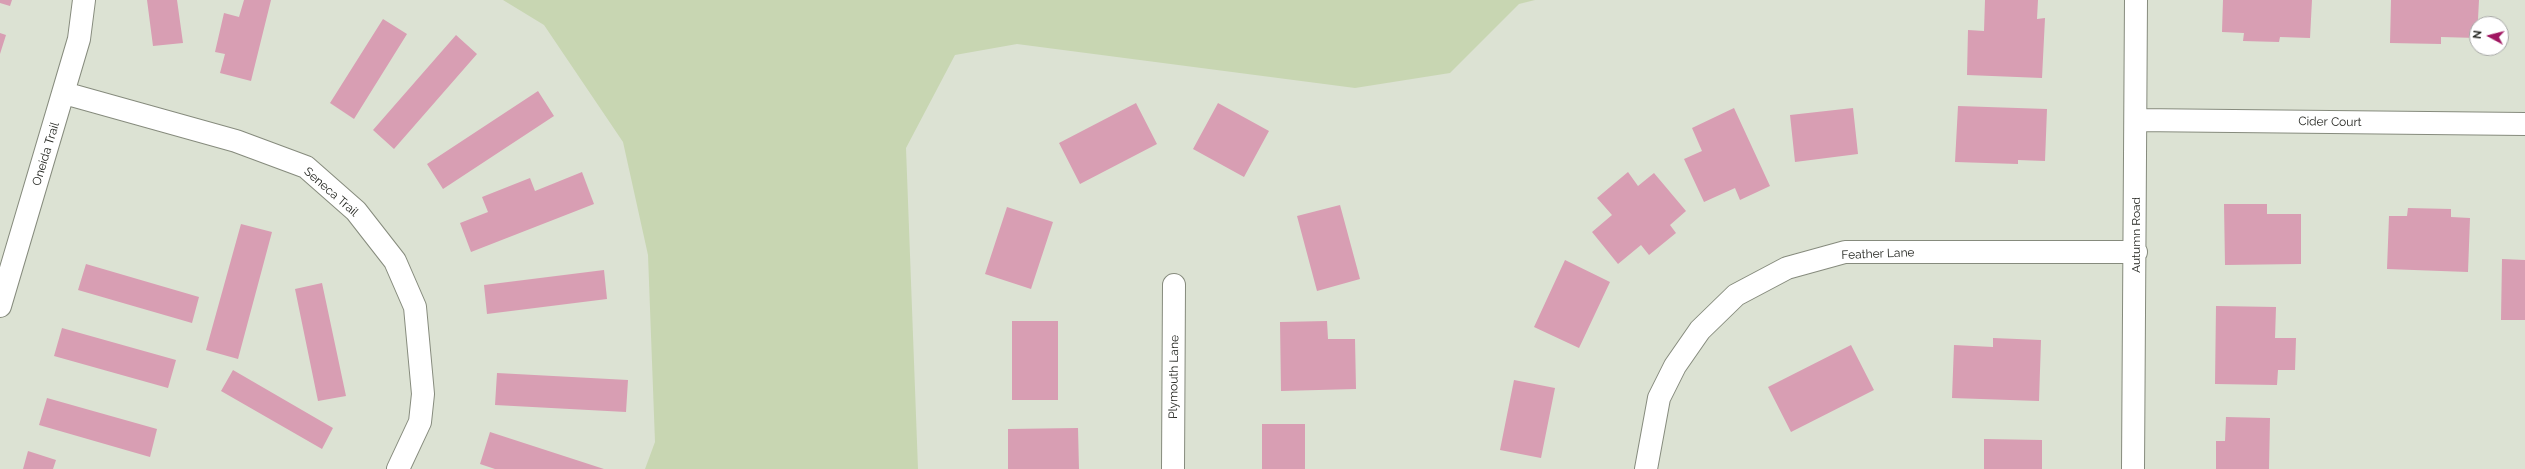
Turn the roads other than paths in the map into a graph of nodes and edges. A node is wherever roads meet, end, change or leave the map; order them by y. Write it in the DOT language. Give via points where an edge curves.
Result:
graph roads {
  1 [pos="84,0"];
  2 [pos="2136,0"];
  3 [pos="64,93"];
  4 [pos="2136,120"];
  5 [pos="2525,124"];
  6 [pos="2136,252"];
  7 [pos="1174,285"];
  8 [pos="0,306"];
  9 [pos="398,469"];
  10 [pos="1173,469"];
  11 [pos="1646,469"];
  12 [pos="2133,469"];
  1 -- 3 [label="street, Oneida Trail" via="79,39"];
  2 -- 4 [label="street, Autumn Road"];
  3 -- 8 [label="street, Oneida Trail"];
  3 -- 9 [label="street, Seneca Trail" via="236,142 306,168 356,211 395,262 415,307 423,394 420,422"];
  4 -- 5 [label="street, Cider Court"];
  4 -- 6 [label="street, Autumn Road"];
  6 -- 11 [label="street, Feather Lane" via="1845,252 1787,268 1736,295 1700,330 1679,360 1659,398"];
  6 -- 12 [label="street, Autumn Road"];
  7 -- 10 [label="street, Plymouth Lane"];
}
